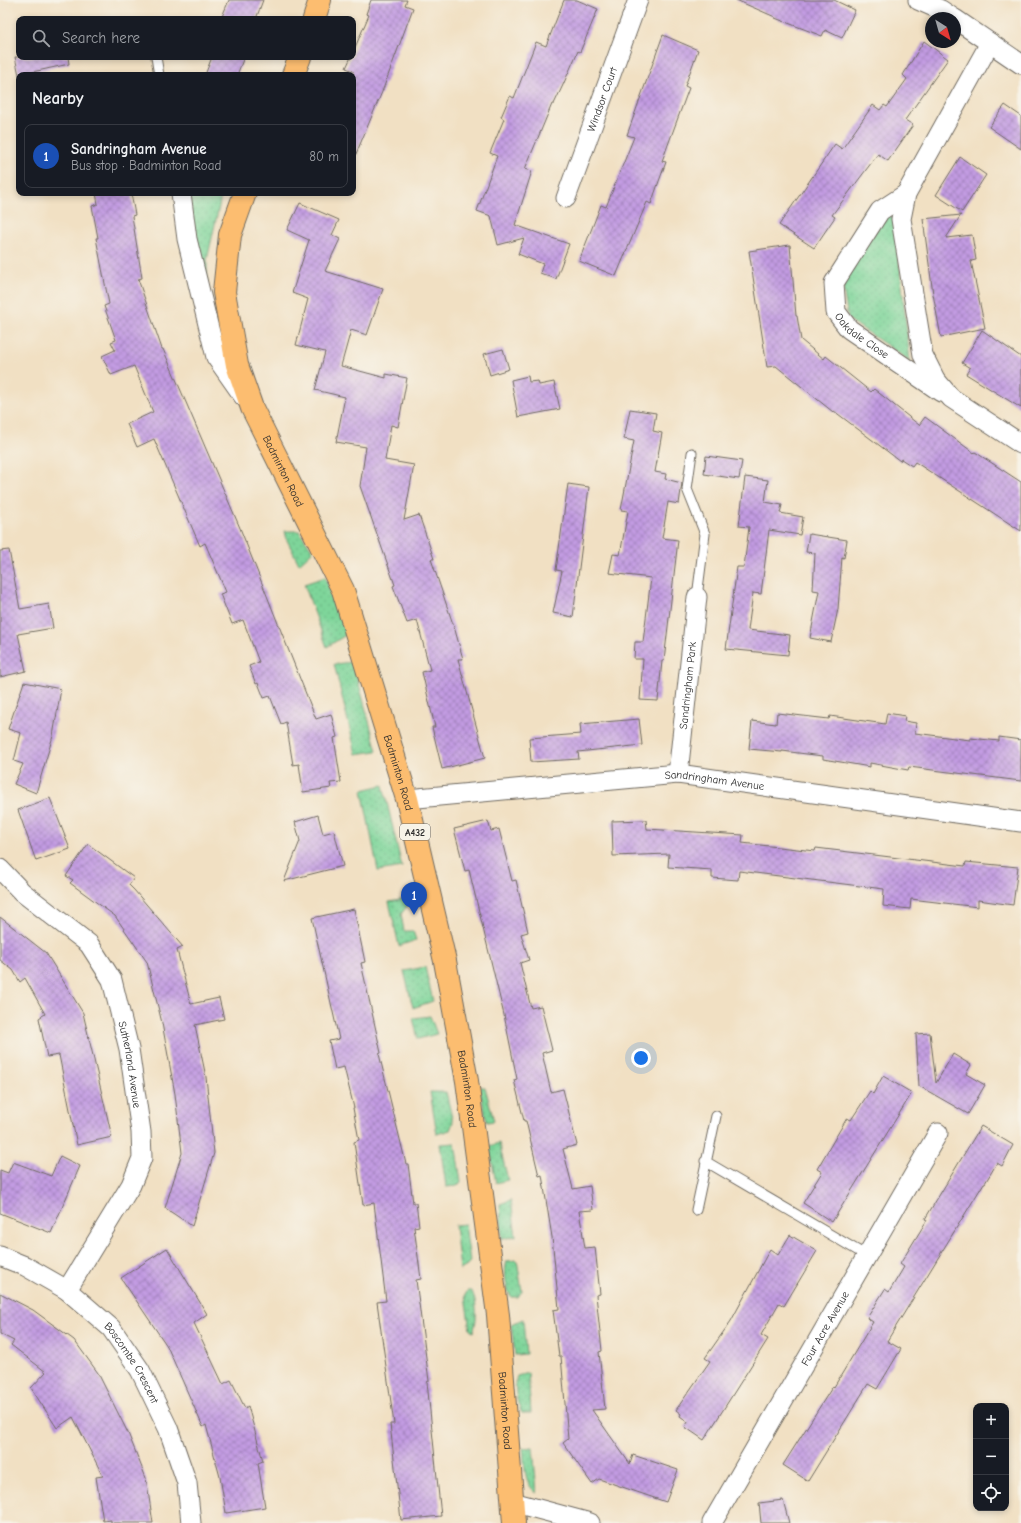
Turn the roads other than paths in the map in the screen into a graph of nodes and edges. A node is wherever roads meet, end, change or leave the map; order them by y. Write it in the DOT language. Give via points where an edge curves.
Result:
graph roads {
  1 [pos="320,0"];
  2 [pos="638,0"];
  3 [pos="918,0"];
  4 [pos="944,12"];
  5 [pos="315,16"];
  6 [pos="961,24"];
  7 [pos="990,43"];
  8 [pos="156,60"];
  9 [pos="299,60"];
  10 [pos="1021,64"];
  11 [pos="158,72"];
  12 [pos="294,72"];
  13 [pos="906,194"];
  14 [pos="181,196"];
  15 [pos="244,196"];
  16 [pos="566,198"];
  17 [pos="951,398"];
  18 [pos="252,408"];
  19 [pos="1021,444"];
  20 [pos="692,453"];
  21 [pos="697,597"];
  22 [pos="678,774"];
  23 [pos="407,799"];
  24 [pos="1021,822"];
  25 [pos="0,869"];
  26 [pos="716,1116"];
  27 [pos="938,1134"];
  28 [pos="706,1161"];
  29 [pos="696,1210"];
  30 [pos="0,1256"];
  31 [pos="867,1256"];
  32 [pos="67,1290"];
  33 [pos="514,1512"];
  34 [pos="191,1523"];
  35 [pos="590,1523"];
  36 [pos="712,1523"];
  1 -- 5 [label="main road"];
  2 -- 16 [label="street, Windsor Court"];
  3 -- 4 [label="street"];
  6 -- 7 [label="street"];
  7 -- 10 [label="street"];
  7 -- 13 [label="street, Oakdale Close"];
  8 -- 11 [label="lane"];
  9 -- 12 [label="main road"];
  13 -- 17 [label="street, Oakdale Close" via="901,219 923,354 935,379"];
  13 -- 17 [label="street, Oakdale Close" via="880,211 834,284 836,312 849,329"];
  14 -- 18 [label="street" via="187,239 216,357"];
  15 -- 18 [label="main road, Badminton Road / A432" via="230,235 224,292 237,365"];
  17 -- 19 [label="street, Oakdale Close"];
  18 -- 23 [label="main road, Badminton Road / A432" via="343,590"];
  20 -- 21 [label="lane" via="687,489 705,534"];
  21 -- 22 [label="street, Sandringham Park"];
  22 -- 23 [label="street, Sandringham Avenue"];
  22 -- 24 [label="street, Sandringham Avenue"];
  23 -- 33 [label="main road, Badminton Road / A432" via="445,962 467,1081 498,1315"];
  25 -- 32 [label="street, Sutherland Avenue" via="22,892 88,944 112,980 128,1048 141,1132 142,1158 131,1185"];
  26 -- 28 [label="lane"];
  27 -- 31 [label="street, Four Acre Avenue"];
  28 -- 29 [label="lane"];
  28 -- 31 [label="lane"];
  30 -- 32 [label="street, Boscombe Crescent"];
  31 -- 36 [label="street, Four Acre Avenue"];
  32 -- 34 [label="street, Boscombe Crescent" via="111,1328 140,1370 168,1428 187,1483"];
  33 -- 35 [label="street"];
}
